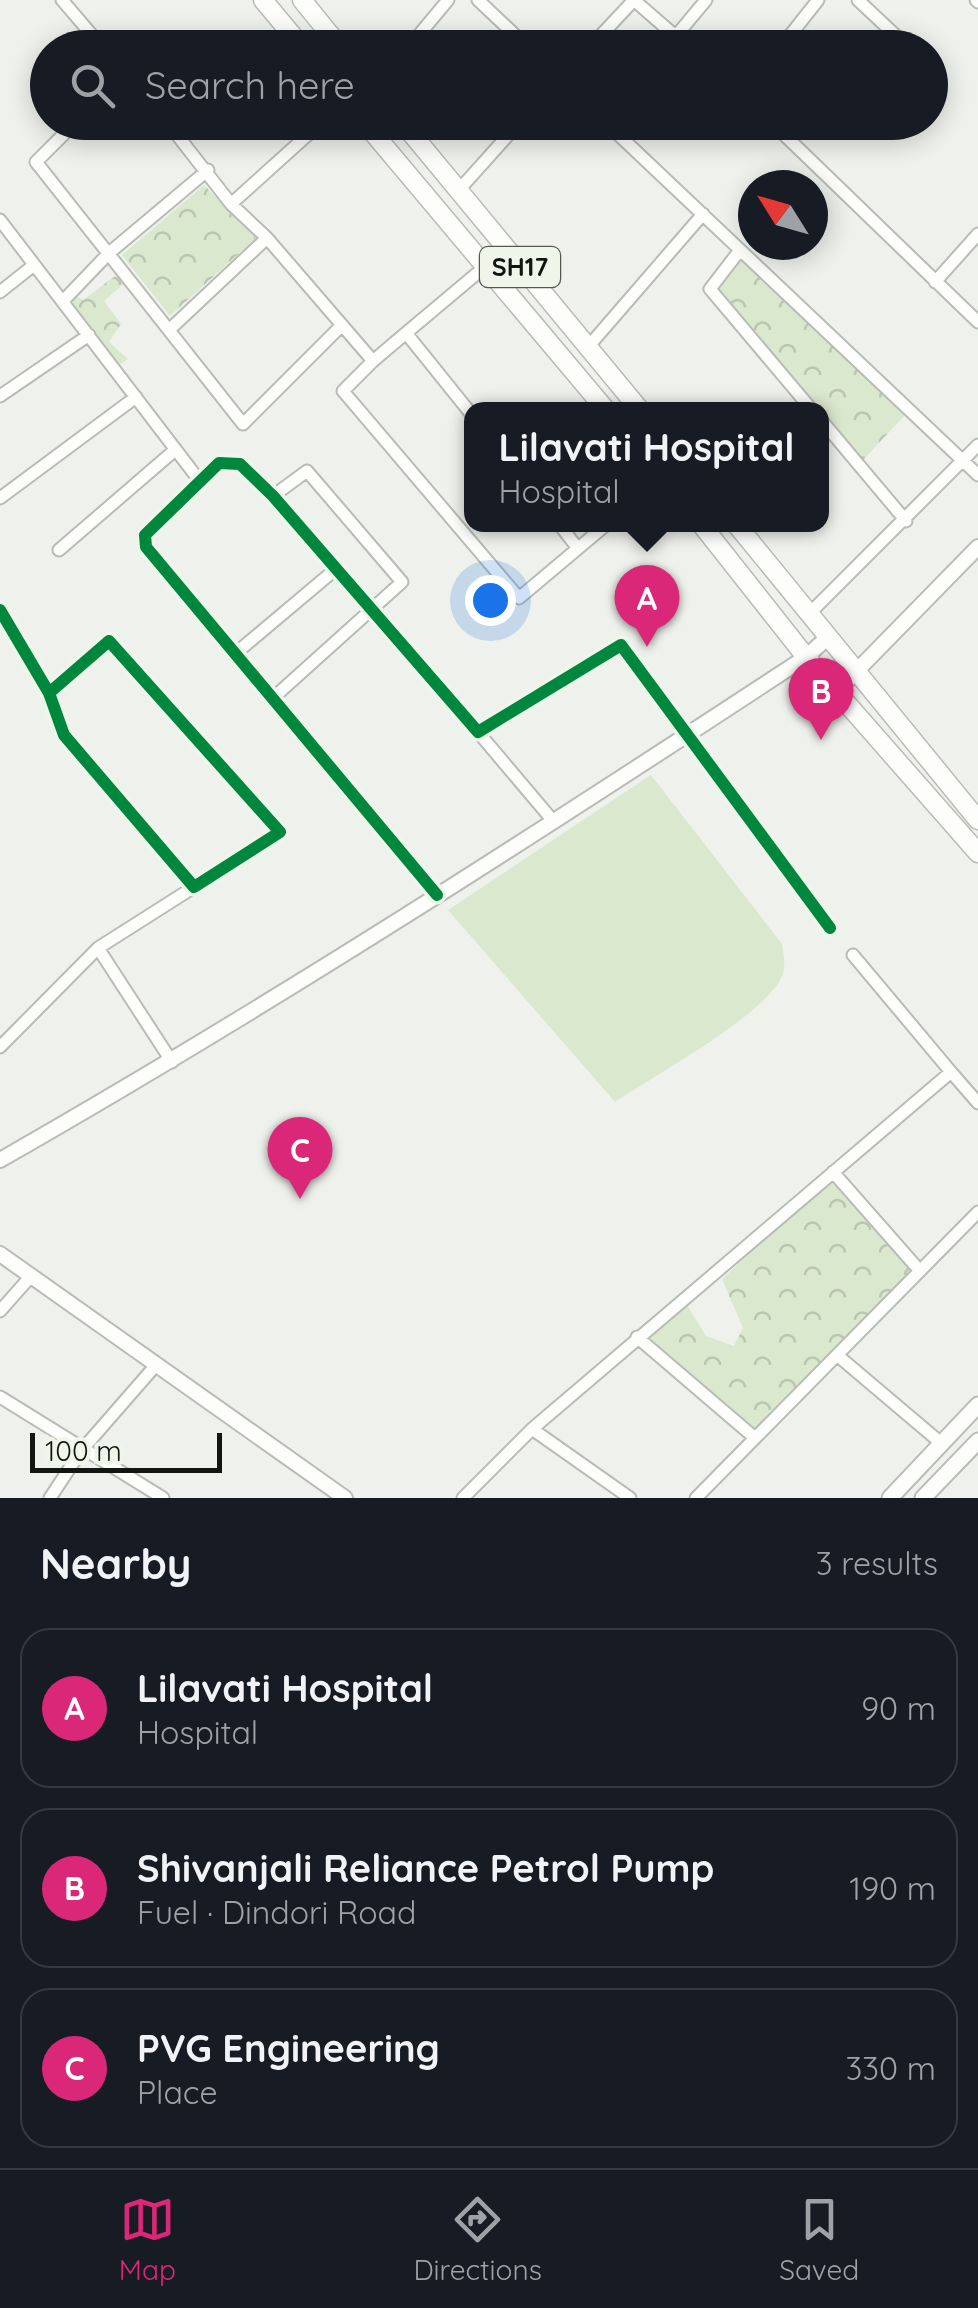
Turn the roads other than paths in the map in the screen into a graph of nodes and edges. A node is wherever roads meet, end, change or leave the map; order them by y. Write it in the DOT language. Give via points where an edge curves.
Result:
graph roads {
  1 [pos="62,0"];
  2 [pos="264,0"];
  3 [pos="302,0"];
  4 [pos="448,0"];
  5 [pos="478,0"];
  6 [pos="634,0"];
  7 [pos="706,0"];
  8 [pos="818,0"];
  9 [pos="858,0"];
  10 [pos="88,30"];
  11 [pos="288,30"];
  12 [pos="326,30"];
  13 [pos="423,30"];
  14 [pos="509,30"];
  15 [pos="606,30"];
  16 [pos="669,30"];
  17 [pos="681,30"];
  18 [pos="795,30"];
  19 [pos="890,30"];
  20 [pos="58,140"];
  21 [pos="182,140"];
  22 [pos="302,140"];
  23 [pos="379,140"];
  24 [pos="416,140"];
  25 [pos="504,140"];
  26 [pos="625,140"];
  27 [pos="789,140"];
  28 [pos="208,170"];
  29 [pos="458,192"];
  30 [pos="231,204"];
  31 [pos="702,214"];
  32 [pos="0,220"];
  33 [pos="978,234"];
  34 [pos="267,238"];
  35 [pos="738,248"];
  36 [pos="110,253"];
  37 [pos="738,253"];
  38 [pos="751,260"];
  39 [pos="34,265"];
  40 [pos="486,265"];
  41 [pos="935,282"];
  42 [pos="0,292"];
  43 [pos="63,300"];
  44 [pos="978,322"];
  45 [pos="342,325"];
  46 [pos="169,330"];
  47 [pos="406,332"];
  48 [pos="89,335"];
  49 [pos="588,347"];
  50 [pos="373,361"];
  51 [pos="0,396"];
  52 [pos="136,397"];
  53 [pos="599,402"];
  54 [pos="633,402"];
  55 [pos="805,402"];
  56 [pos="464,406"];
  57 [pos="829,430"];
  58 [pos="978,445"];
  59 [pos="176,450"];
  60 [pos="964,461"];
  61 [pos="978,475"];
  62 [pos="199,480"];
  63 [pos="272,496"];
  64 [pos="0,498"];
  65 [pos="906,520"];
  66 [pos="565,532"];
  67 [pos="596,532"];
  68 [pos="707,532"];
  69 [pos="743,532"];
  70 [pos="576,546"];
  71 [pos="978,547"];
  72 [pos="59,550"];
  73 [pos="336,568"];
  74 [pos="0,610"];
  75 [pos="374,611"];
  76 [pos="810,613"];
  77 [pos="827,638"];
  78 [pos="236,653"];
  79 [pos="806,657"];
  80 [pos="858,674"];
  81 [pos="836,692"];
  82 [pos="49,693"];
  83 [pos="272,698"];
  84 [pos="478,732"];
  85 [pos="686,736"];
  86 [pos="554,822"];
  87 [pos="974,827"];
  88 [pos="978,853"];
  89 [pos="194,887"];
  90 [pos="436,895"];
  91 [pos="830,928"];
  92 [pos="98,948"];
  93 [pos="853,954"];
  94 [pos="0,1047"];
  95 [pos="172,1062"];
  96 [pos="951,1072"];
  97 [pos="978,1102"];
  98 [pos="2,1154"];
  99 [pos="833,1172"];
  100 [pos="978,1212"];
  101 [pos="0,1254"];
  102 [pos="920,1272"];
  103 [pos="31,1276"];
  104 [pos="0,1310"];
  105 [pos="638,1338"];
  106 [pos="837,1355"];
  107 [pos="156,1364"];
  108 [pos="0,1397"];
  109 [pos="978,1405"];
  110 [pos="532,1428"];
  111 [pos="755,1438"];
  112 [pos="978,1442"];
  113 [pos="941,1444"];
  114 [pos="81,1451"];
  115 [pos="50,1498"];
  116 [pos="163,1498"];
  117 [pos="346,1498"];
  118 [pos="464,1498"];
  119 [pos="630,1498"];
  120 [pos="696,1498"];
  121 [pos="890,1498"];
  122 [pos="922,1498"];
  1 -- 10 [label="street"];
  2 -- 11 [label="main road"];
  3 -- 12 [label="main road"];
  4 -- 13 [label="street"];
  5 -- 14 [label="street"];
  6 -- 15 [label="street"];
  6 -- 16 [label="street"];
  7 -- 17 [label="street"];
  8 -- 18 [label="street"];
  9 -- 19 [label="street"];
  20 -- 36 [label="street" via="36,162"];
  21 -- 28 [label="street"];
  22 -- 30 [label="street"];
  23 -- 40 [label="main road"];
  24 -- 29 [label="main road, SH17"];
  25 -- 29 [label="street"];
  26 -- 31 [label="street"];
  27 -- 41 [label="street"];
  28 -- 30 [label="street"];
  28 -- 36 [label="street"];
  29 -- 49 [label="main road, SH17"];
  30 -- 34 [label="street"];
  31 -- 35 [label="street"];
  31 -- 49 [label="street"];
  32 -- 39 [label="street"];
  33 -- 41 [label="street"];
  34 -- 45 [label="street"];
  34 -- 46 [label="street"];
  36 -- 43 [label="street"];
  36 -- 46 [label="street"];
  37 -- 55 [label="street" via="710,289"];
  38 -- 60 [label="street"];
  39 -- 42 [label="street"];
  39 -- 43 [label="street"];
  40 -- 47 [label="street"];
  40 -- 53 [label="main road"];
  41 -- 44 [label="street"];
  43 -- 48 [label="street"];
  45 -- 46 [label="street" via="243,424"];
  45 -- 50 [label="street"];
  47 -- 50 [label="street"];
  47 -- 56 [label="street"];
  48 -- 51 [label="street"];
  48 -- 52 [label="street"];
  49 -- 54 [label="main road, SH17"];
  50 -- 70 [label="street" via="343,391 519,598"];
  52 -- 59 [label="street"];
  52 -- 64 [label="street"];
  57 -- 65 [label="street"];
  58 -- 60 [label="street"];
  59 -- 62 [label="street"];
  59 -- 72 [label="street"];
  60 -- 61 [label="street"];
  60 -- 65 [label="street"];
  62 -- 63 [label="street" via="230,460"];
  62 -- 78 [label="street" via="144,540"];
  63 -- 73 [label="street"];
  63 -- 75 [label="street" via="308,472 338,504 402,577 400,588"];
  65 -- 76 [label="street"];
  66 -- 70 [label="street"];
  67 -- 70 [label="street"];
  68 -- 79 [label="main road"];
  69 -- 76 [label="main road"];
  71 -- 80 [label="street"];
  73 -- 75 [label="street"];
  73 -- 78 [label="street"];
  74 -- 82 [label="street"];
  75 -- 83 [label="street"];
  75 -- 84 [label="street"];
  76 -- 77 [label="main road"];
  77 -- 79 [label="street"];
  77 -- 80 [label="main road"];
  78 -- 83 [label="street"];
  79 -- 81 [label="main road"];
  79 -- 85 [label="street"];
  80 -- 81 [label="street"];
  80 -- 87 [label="main road"];
  81 -- 87 [label="main road"];
  82 -- 89 [label="street" via="64,735"];
  82 -- 89 [label="street" via="109,641 280,832"];
  83 -- 90 [label="street"];
  84 -- 85 [label="street" via="621,645"];
  84 -- 86 [label="street"];
  85 -- 86 [label="street"];
  85 -- 91 [label="street"];
  86 -- 90 [label="street"];
  87 -- 88 [label="main road"];
  89 -- 92 [label="street"];
  90 -- 95 [label="street"];
  92 -- 94 [label="street"];
  92 -- 95 [label="street"];
  93 -- 96 [label="street"];
  95 -- 98 [label="street"];
  96 -- 97 [label="street"];
  96 -- 99 [label="street"];
  99 -- 102 [label="street"];
  99 -- 105 [label="street"];
  100 -- 102 [label="street"];
  101 -- 103 [label="street"];
  102 -- 106 [label="street"];
  103 -- 104 [label="street"];
  103 -- 107 [label="street"];
  105 -- 110 [label="street"];
  105 -- 111 [label="street"];
  106 -- 111 [label="street"];
  106 -- 113 [label="street"];
  107 -- 114 [label="street"];
  107 -- 117 [label="street"];
  108 -- 114 [label="street"];
  109 -- 113 [label="main road"];
  110 -- 118 [label="street"];
  110 -- 119 [label="street"];
  111 -- 120 [label="street"];
  112 -- 122 [label="main road"];
  113 -- 121 [label="main road"];
  114 -- 115 [label="street"];
  114 -- 116 [label="street"];
}
